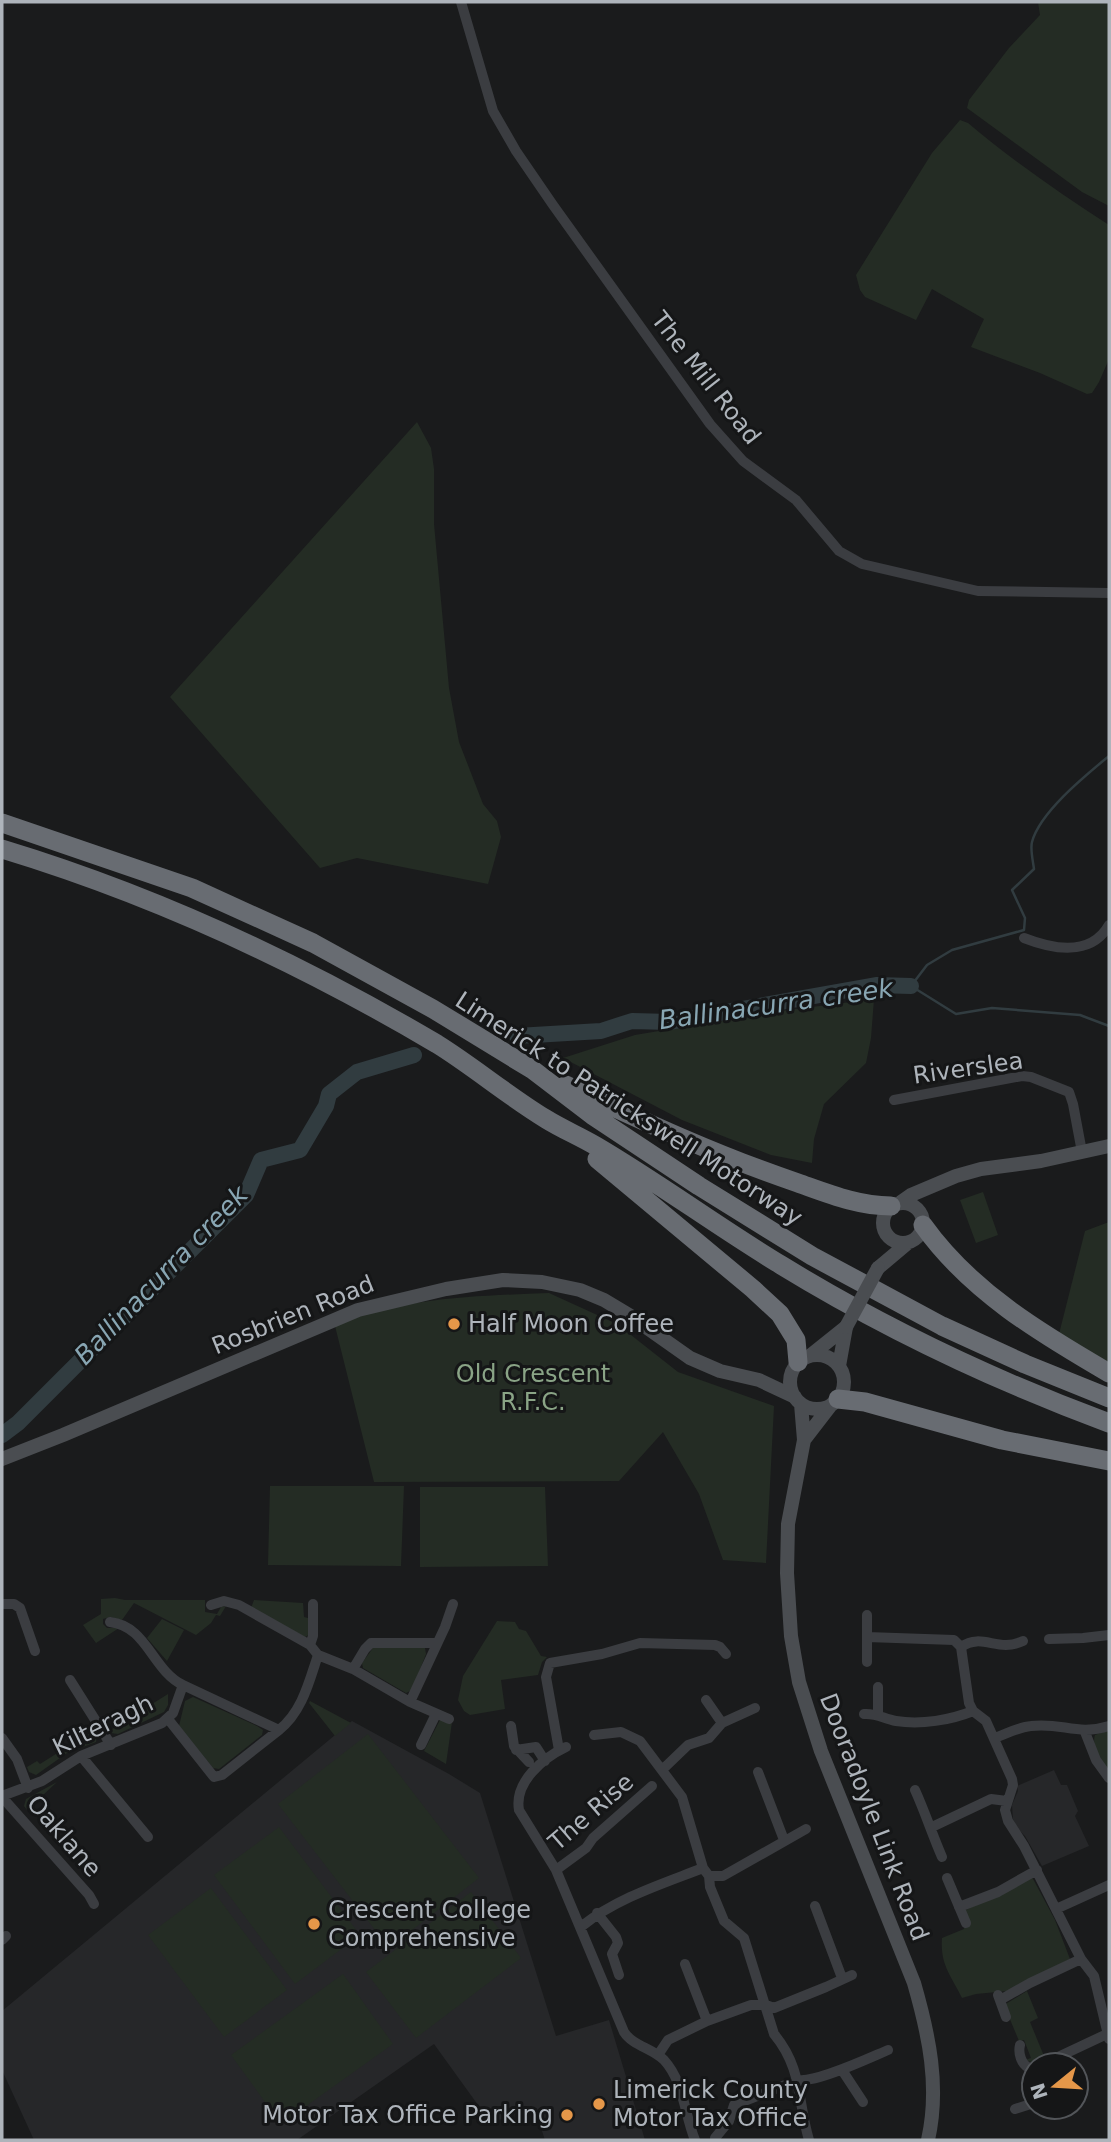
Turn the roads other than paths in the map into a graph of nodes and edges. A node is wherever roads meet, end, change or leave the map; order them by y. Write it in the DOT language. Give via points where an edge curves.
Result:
graph roads {
  1 [pos="461,2"];
  2 [pos="1109,593"];
  3 [pos="2,823"];
  4 [pos="2,849"];
  5 [pos="1109,925"];
  6 [pos="1024,938"];
  7 [pos="533,1070"];
  8 [pos="894,1100"];
  9 [pos="547,1120"];
  10 [pos="1109,1146"];
  11 [pos="1082,1152"];
  12 [pos="939,1185"];
  13 [pos="896,1204"];
  14 [pos="922,1221"];
  15 [pos="885,1233"];
  16 [pos="909,1242"];
  17 [pos="878,1268"];
  18 [pos="846,1327"];
  19 [pos="800,1363"];
  20 [pos="839,1366"];
  21 [pos="1109,1373"];
  22 [pos="759,1380"];
  23 [pos="1109,1398"];
  24 [pos="798,1401"];
  25 [pos="834,1402"];
  26 [pos="1109,1423"];
  27 [pos="804,1440"];
  28 [pos="2,1459"];
  29 [pos="1109,1461"];
  30 [pos="2,1604"];
  31 [pos="313,1604"];
  32 [pos="453,1604"];
  33 [pos="211,1605"];
  34 [pos="867,1615"];
  35 [pos="110,1622"];
  36 [pos="1109,1635"];
  37 [pos="867,1637"];
  38 [pos="1049,1639"];
  39 [pos="1023,1641"];
  40 [pos="437,1643"];
  41 [pos="310,1645"];
  42 [pos="961,1647"];
  43 [pos="35,1651"];
  44 [pos="726,1654"];
  45 [pos="318,1655"];
  46 [pos="867,1662"];
  47 [pos="353,1670"];
  48 [pos="70,1680"];
  49 [pos="183,1685"];
  50 [pos="878,1687"];
  51 [pos="706,1700"];
  52 [pos="411,1702"];
  53 [pos="755,1708"];
  54 [pos="973,1711"];
  55 [pos="878,1713"];
  56 [pos="436,1714"];
  57 [pos="864,1714"];
  58 [pos="449,1718"];
  59 [pos="168,1720"];
  60 [pos="722,1723"];
  61 [pos="511,1726"];
  62 [pos="1109,1726"];
  63 [pos="279,1730"];
  64 [pos="1086,1731"];
  65 [pos="594,1735"];
  66 [pos="2,1738"];
  67 [pos="994,1738"];
  68 [pos="111,1745"];
  69 [pos="421,1745"];
  70 [pos="516,1750"];
  71 [pos="81,1756"];
  72 [pos="545,1760"];
  73 [pos="529,1762"];
  74 [pos="662,1770"];
  75 [pos="758,1772"];
  76 [pos="1109,1778"];
  77 [pos="652,1786"];
  78 [pos="28,1788"];
  79 [pos="915,1790"];
  80 [pos="2,1796"];
  81 [pos="1007,1801"];
  82 [pos="932,1827"];
  83 [pos="806,1829"];
  84 [pos="148,1837"];
  85 [pos="784,1840"];
  86 [pos="942,1857"];
  87 [pos="556,1870"];
  88 [pos="1037,1870"];
  89 [pos="706,1872"];
  90 [pos="947,1878"];
  91 [pos="1109,1885"];
  92 [pos="94,1904"];
  93 [pos="815,1906"];
  94 [pos="959,1907"];
  95 [pos="1056,1909"];
  96 [pos="597,1913"];
  97 [pos="966,1923"];
  98 [pos="582,1926"];
  99 [pos="1081,1959"];
  100 [pos="685,1964"];
  101 [pos="620,1975"];
  102 [pos="1109,1986"];
  103 [pos="1097,1990"];
  104 [pos="766,2005"];
  105 [pos="1006,2017"];
  106 [pos="707,2021"];
  107 [pos="1108,2036"];
  108 [pos="1020,2045"];
  109 [pos="888,2050"];
  110 [pos="1073,2051"];
  111 [pos="1020,2053"];
  112 [pos="658,2055"];
  113 [pos="842,2070"];
  114 [pos="798,2080"];
  115 [pos="863,2102"];
  116 [pos="1020,2107"];
  117 [pos="1015,2109"];
  118 [pos="932,2124"];
  119 [pos="715,2138"];
  120 [pos="695,2140"];
  121 [pos="809,2140"];
  122 [pos="928,2140"];
  123 [pos="935,2140"];
  1 -- 2 [label="street, The Mill Road" via="493,111 560,215 710,424 743,461 796,500 839,551 862,564 978,591"];
  3 -- 7 [label="highway, Limerick to Patrickswell Motorway" via="192,888 313,943"];
  4 -- 9 [label="highway, Limerick to Patrickswell Motorway" via="146,899 344,991 440,1046"];
  5 -- 6 [label="street" via="1103,936 1076,948 1047,946"];
  7 -- 13 [label="highway" via="676,1137 773,1175 857,1204"];
  7 -- 23 [label="highway, Limerick to Patrickswell Motorway" via="592,1115 811,1256 963,1336"];
  8 -- 11 [label="street, Riverslea" via="1031,1077 1069,1092"];
  9 -- 19 [label="highway" via="780,1314 796,1340"];
  9 -- 26 [label="highway, Limerick to Patrickswell Motorway" via="595,1145 839,1298 979,1370"];
  10 -- 11 [label="main road"];
  11 -- 12 [label="main road" via="981,1169"];
  12 -- 13 [label="main road"];
  12 -- 14 [label="main road"];
  13 -- 14 [label="main road" via="914,1206"];
  13 -- 15 [label="main road" via="883,1221"];
  14 -- 16 [label="main road" via="918,1236"];
  14 -- 21 [label="highway" via="941,1251 975,1283 1041,1334"];
  15 -- 16 [label="main road" via="895,1241"];
  15 -- 17 [label="main road"];
  16 -- 17 [label="main road"];
  17 -- 18 [label="main road, bridge"];
  18 -- 19 [label="main road"];
  18 -- 20 [label="main road"];
  19 -- 20 [label="main road" via="827,1357"];
  19 -- 22 [label="main road, Rosbrien Road"];
  19 -- 24 [label="main road" via="790,1381"];
  20 -- 25 [label="main road" via="844,1383"];
  22 -- 24 [label="main road, Rosbrien Road"];
  22 -- 28 [label="main road, Rosbrien Road" via="690,1358 629,1315 580,1290 542,1282 494,1281 358,1310"];
  24 -- 25 [label="main road" via="816,1409"];
  24 -- 27 [label="main road, Dooradoyle Link Road"];
  25 -- 27 [label="main road, Dooradoyle Link Road"];
  25 -- 29 [label="highway" via="865,1402 1002,1440"];
  27 -- 118 [label="main road, Dooradoyle Link Road" via="788,1524 791,1636 799,1682 817,1740 914,1983 934,2083"];
  30 -- 43 [label="street" via="20,1608"];
  31 -- 41 [label="street"];
  32 -- 40 [label="street"];
  33 -- 41 [label="street" via="224,1601 239,1605"];
  34 -- 37 [label="street"];
  35 -- 49 [label="street" via="122,1623 134,1633"];
  36 -- 38 [label="street"];
  37 -- 42 [label="street" via="954,1640"];
  37 -- 46 [label="street"];
  39 -- 42 [label="street" via="1007,1647 974,1640"];
  40 -- 47 [label="street" via="371,1643"];
  40 -- 52 [label="street"];
  41 -- 45 [label="street"];
  42 -- 54 [label="street"];
  44 -- 72 [label="street" via="715,1645 640,1643 550,1663 546,1677 562,1749"];
  45 -- 47 [label="street"];
  45 -- 63 [label="street" via="300,1702"];
  47 -- 52 [label="street"];
  48 -- 68 [label="street"];
  49 -- 59 [label="street, Kilteragh"];
  49 -- 63 [label="street, Kilteragh"];
  50 -- 55 [label="street"];
  51 -- 60 [label="street"];
  52 -- 56 [label="street"];
  53 -- 60 [label="street"];
  54 -- 55 [label="street" via="898,1721"];
  54 -- 67 [label="street" via="984,1717"];
  55 -- 57 [label="street"];
  56 -- 58 [label="street"];
  56 -- 69 [label="street"];
  59 -- 63 [label="street" via="214,1777"];
  59 -- 68 [label="street, Kilteragh"];
  60 -- 74 [label="street" via="709,1738 688,1745"];
  61 -- 70 [label="street"];
  62 -- 64 [label="street"];
  64 -- 67 [label="street" via="1032,1726"];
  64 -- 76 [label="street"];
  65 -- 74 [label="street" via="628,1734 640,1741"];
  66 -- 78 [label="street" via="17,1759"];
  67 -- 81 [label="street" via="1012,1779"];
  68 -- 71 [label="street, Kilteragh"];
  70 -- 72 [label="street" via="536,1747"];
  70 -- 73 [label="street"];
  71 -- 78 [label="street, Kilteragh"];
  71 -- 84 [label="street"];
  72 -- 87 [label="street" via="528,1777 518,1804"];
  74 -- 89 [label="street" via="682,1797"];
  75 -- 85 [label="street"];
  77 -- 87 [label="street, The Rise"];
  78 -- 80 [label="street, Kilteragh"];
  79 -- 82 [label="street"];
  80 -- 92 [label="street, Oaklane"];
  81 -- 82 [label="street" via="991,1799"];
  81 -- 88 [label="street" via="1008,1821"];
  82 -- 86 [label="street"];
  83 -- 85 [label="street"];
  85 -- 89 [label="street" via="723,1876"];
  87 -- 98 [label="street"];
  88 -- 94 [label="street"];
  88 -- 95 [label="street"];
  89 -- 96 [label="street"];
  89 -- 104 [label="street" via="724,1921 744,1938"];
  90 -- 94 [label="street"];
  91 -- 95 [label="street"];
  93 -- 104 [label="street" via="847,1976 774,2008"];
  94 -- 97 [label="street"];
  95 -- 99 [label="street"];
  96 -- 98 [label="street"];
  96 -- 101 [label="street" via="616,1937 612,1954"];
  98 -- 112 [label="street" via="624,2032"];
  99 -- 103 [label="street" via="1092,1972"];
  99 -- 105 [label="street" via="999,1998"];
  100 -- 106 [label="street"];
  102 -- 103 [label="street"];
  103 -- 107 [label="street"];
  104 -- 106 [label="street" via="751,2005"];
  104 -- 114 [label="street" via="774,2034"];
  106 -- 112 [label="street" via="668,2040"];
  107 -- 110 [label="street"];
  108 -- 111 [label="street"];
  109 -- 113 [label="street"];
  112 -- 120 [label="street" via="679,2082"];
  113 -- 114 [label="street"];
  113 -- 115 [label="street"];
  114 -- 119 [label="street" via="734,2105 729,2121"];
  114 -- 121 [label="street"];
  116 -- 117 [label="street"];
  118 -- 122 [label="main road, Dooradoyle Link Road"];
  118 -- 123 [label="main road, Dooradoyle Link Road"];
}
